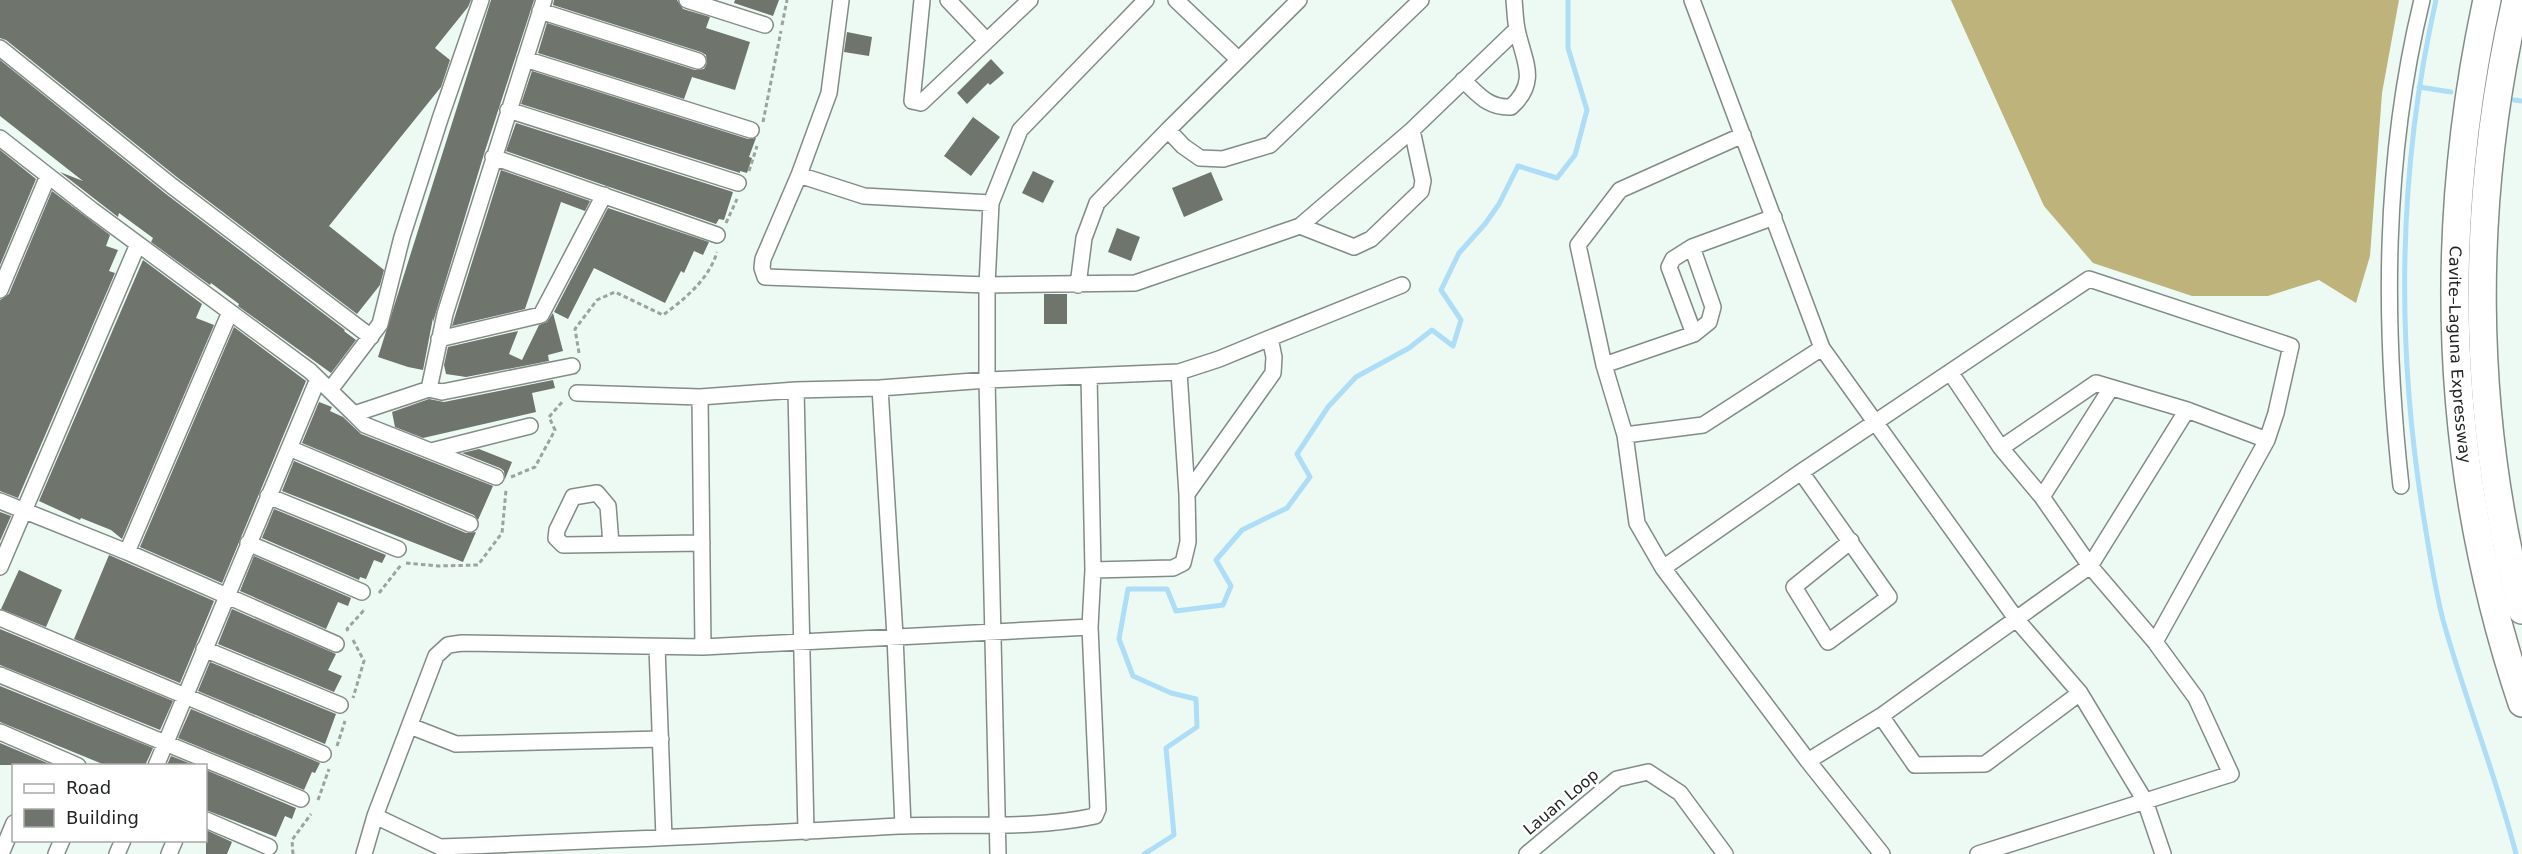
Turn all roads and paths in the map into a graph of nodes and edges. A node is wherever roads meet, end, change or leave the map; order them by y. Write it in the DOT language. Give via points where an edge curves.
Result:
graph roads {
  1 [pos="481,0"];
  2 [pos="687,0"];
  3 [pos="841,0"];
  4 [pos="922,0"];
  5 [pos="948,0"];
  6 [pos="1030,0"];
  7 [pos="1146,0"];
  8 [pos="1176,0"];
  9 [pos="1299,0"];
  10 [pos="1421,0"];
  11 [pos="1514,0"];
  12 [pos="1692,0"];
  13 [pos="2422,0"];
  14 [pos="2487,0"];
  15 [pos="2516,0"];
  16 [pos="542,5"];
  17 [pos="765,25"];
  18 [pos="1516,29"];
  19 [pos="986,40"];
  20 [pos="0,48"];
  21 [pos="525,59"];
  22 [pos="1238,59"];
  23 [pos="698,61"];
  24 [pos="1463,80"];
  25 [pos="508,111"];
  26 [pos="751,130"];
  27 [pos="1168,130"];
  28 [pos="1412,130"];
  29 [pos="1743,135"];
  30 [pos="1,141"];
  31 [pos="493,157"];
  32 [pos="799,175"];
  33 [pos="48,176"];
  34 [pos="738,183"];
  35 [pos="604,195"];
  36 [pos="991,204"];
  37 [pos="1774,218"];
  38 [pos="1300,226"];
  39 [pos="717,235"];
  40 [pos="138,244"];
  41 [pos="1692,247"];
  42 [pos="987,285"];
  43 [pos="1078,285"];
  44 [pos="1402,285"];
  45 [pos="0,290"];
  46 [pos="230,312"];
  47 [pos="1694,334"];
  48 [pos="371,337"];
  49 [pos="1270,338"];
  50 [pos="439,339"];
  51 [pos="1822,348"];
  52 [pos="1604,365"];
  53 [pos="572,366"];
  54 [pos="1179,372"];
  55 [pos="1950,372"];
  56 [pos="1089,376"];
  57 [pos="318,379"];
  58 [pos="987,380"];
  59 [pos="880,388"];
  60 [pos="2111,388"];
  61 [pos="429,389"];
  62 [pos="330,390"];
  63 [pos="796,390"];
  64 [pos="577,393"];
  65 [pos="700,397"];
  66 [pos="2187,410"];
  67 [pos="354,414"];
  68 [pos="1876,423"];
  69 [pos="530,426"];
  70 [pos="1625,435"];
  71 [pos="2267,440"];
  72 [pos="289,448"];
  73 [pos="2001,448"];
  74 [pos="431,451"];
  75 [pos="1801,472"];
  76 [pos="496,477"];
  77 [pos="2401,486"];
  78 [pos="1187,494"];
  79 [pos="268,496"];
  80 [pos="2042,497"];
  81 [pos="0,501"];
  82 [pos="23,510"];
  83 [pos="470,524"];
  84 [pos="1851,541"];
  85 [pos="248,543"];
  86 [pos="702,543"];
  87 [pos="611,544"];
  88 [pos="399,549"];
  89 [pos="127,552"];
  90 [pos="2090,566"];
  91 [pos="0,567"];
  92 [pos="1662,568"];
  93 [pos="1094,570"];
  94 [pos="362,592"];
  95 [pos="226,595"];
  96 [pos="2522,610"];
  97 [pos="0,618"];
  98 [pos="2017,620"];
  99 [pos="1090,627"];
  100 [pos="993,633"];
  101 [pos="895,636"];
  102 [pos="2155,642"];
  103 [pos="804,643"];
  104 [pos="336,644"];
  105 [pos="657,647"];
  106 [pos="703,647"];
  107 [pos="204,649"];
  108 [pos="0,675"];
  109 [pos="2080,693"];
  110 [pos="185,694"];
  111 [pos="2522,703"];
  112 [pos="340,705"];
  113 [pos="1881,716"];
  114 [pos="410,726"];
  115 [pos="0,732"];
  116 [pos="661,739"];
  117 [pos="165,744"];
  118 [pos="44,751"];
  119 [pos="323,754"];
  120 [pos="1808,761"];
  121 [pos="38,764"];
  122 [pos="76,764"];
  123 [pos="156,764"];
  124 [pos="301,800"];
  125 [pos="2145,801"];
  126 [pos="375,816"];
  127 [pos="207,819"];
  128 [pos="998,825"];
  129 [pos="903,826"];
  130 [pos="12,828"];
  131 [pos="806,832"];
  132 [pos="664,838"];
  133 [pos="269,847"];
  134 [pos="440,850"];
  135 [pos="1,854"];
  136 [pos="364,854"];
  137 [pos="998,854"];
  138 [pos="1527,854"];
  139 [pos="1725,854"];
  140 [pos="1882,854"];
  141 [pos="1978,854"];
  142 [pos="2163,854"];
  1 -- 48 [label="street" via="402,237 380,324"];
  2 -- 17 [label="street"];
  3 -- 32 [label="street" via="829,93"];
  4 -- 19 [label="street" via="912,101 921,103"];
  5 -- 19 [label="street"];
  6 -- 19 [label="street"];
  7 -- 36 [label="street" via="1020,130"];
  8 -- 22 [label="street"];
  9 -- 22 [label="street"];
  10 -- 27 [label="street" via="1270,145 1223,159 1200,158"];
  11 -- 18 [label="street"];
  12 -- 29 [label="street"];
  13 -- 77 [label="street" via="2398,131 2391,212 2389,339"];
  14 -- 111 [label="highway, Cavite–Laguna Expressway" via="2472,78 2458,190 2454,272 2458,383 2466,469 2478,537"];
  15 -- 96 [label="highway, Cavite–Laguna Expressway" via="2490,143 2482,316 2493,458"];
  16 -- 21 [label="street"];
  16 -- 23 [label="street"];
  18 -- 24 [label="street"];
  18 -- 24 [label="street" via="1528,79 1523,96 1511,107 1498,108 1486,103"];
  20 -- 48 [label="street" via="172,186"];
  21 -- 25 [label="street"];
  21 -- 26 [label="street"];
  22 -- 27 [label="street"];
  24 -- 28 [label="street"];
  25 -- 31 [label="street"];
  25 -- 34 [label="street"];
  27 -- 43 [label="street" via="1097,204 1084,238"];
  28 -- 38 [label="street"];
  28 -- 38 [label="street" via="1423,181 1420,191 1371,239 1354,247"];
  29 -- 37 [label="street"];
  29 -- 52 [label="street" via="1620,190 1578,245"];
  30 -- 33 [label="street"];
  31 -- 35 [label="street"];
  31 -- 50 [label="street"];
  32 -- 36 [label="street" via="864,196"];
  32 -- 42 [label="street" via="763,259 765,277"];
  33 -- 40 [label="street"];
  33 -- 45 [label="street"];
  35 -- 39 [label="street"];
  35 -- 50 [label="street" via="541,315"];
  36 -- 42 [label="street"];
  37 -- 41 [label="street"];
  37 -- 51 [label="street"];
  38 -- 43 [label="street" via="1135,284"];
  40 -- 46 [label="street"];
  40 -- 82 [label="street"];
  41 -- 47 [label="street" via="1713,307 1709,322"];
  41 -- 47 [label="street" via="1673,259 1669,267"];
  42 -- 43 [label="street"];
  42 -- 58 [label="street"];
  44 -- 49 [label="street"];
  46 -- 57 [label="street"];
  46 -- 89 [label="street"];
  47 -- 52 [label="street"];
  48 -- 62 [label="street"];
  49 -- 54 [label="street"];
  49 -- 78 [label="street" via="1273,373"];
  50 -- 61 [label="street"];
  51 -- 68 [label="street"];
  51 -- 70 [label="street" via="1703,425"];
  52 -- 70 [label="street"];
  53 -- 61 [label="street" via="442,392"];
  54 -- 56 [label="street"];
  54 -- 78 [label="street"];
  55 -- 68 [label="street"];
  55 -- 71 [label="street" via="2089,279 2291,346"];
  55 -- 73 [label="street"];
  56 -- 58 [label="street"];
  56 -- 93 [label="street"];
  57 -- 62 [label="street"];
  57 -- 72 [label="street"];
  58 -- 59 [label="street"];
  58 -- 100 [label="street"];
  59 -- 63 [label="street"];
  59 -- 101 [label="street"];
  60 -- 66 [label="street"];
  60 -- 73 [label="street" via="2096,383"];
  60 -- 80 [label="street"];
  61 -- 67 [label="street"];
  62 -- 67 [label="street"];
  63 -- 65 [label="street"];
  63 -- 103 [label="street"];
  64 -- 65 [label="street"];
  65 -- 86 [label="street"];
  66 -- 71 [label="street"];
  66 -- 90 [label="street"];
  67 -- 74 [label="street" via="365,425"];
  68 -- 75 [label="street"];
  68 -- 98 [label="street"];
  69 -- 74 [label="street"];
  70 -- 92 [label="street" via="1637,524"];
  71 -- 102 [label="street"];
  72 -- 79 [label="street"];
  72 -- 83 [label="street"];
  73 -- 80 [label="street"];
  74 -- 76 [label="street"];
  75 -- 84 [label="street"];
  75 -- 92 [label="street"];
  78 -- 93 [label="street" via="1188,542 1183,562 1173,568"];
  79 -- 85 [label="street"];
  79 -- 88 [label="street"];
  80 -- 90 [label="street"];
  81 -- 82 [label="street"];
  82 -- 89 [label="street"];
  82 -- 91 [label="street"];
  84 -- 84 [label="street" via="1889,597 1828,642 1794,587"];
  85 -- 94 [label="street"];
  85 -- 95 [label="street"];
  86 -- 87 [label="street"];
  86 -- 106 [label="street"];
  89 -- 95 [label="street"];
  90 -- 98 [label="street"];
  90 -- 102 [label="street"];
  92 -- 120 [label="street"];
  93 -- 99 [label="street"];
  95 -- 104 [label="street"];
  95 -- 107 [label="street"];
  97 -- 110 [label="street"];
  98 -- 109 [label="street"];
  98 -- 113 [label="street"];
  99 -- 100 [label="street"];
  99 -- 128 [label="street" via="1098,809 1095,816"];
  100 -- 101 [label="street"];
  100 -- 128 [label="street"];
  101 -- 103 [label="street"];
  101 -- 129 [label="street"];
  102 -- 125 [label="street" via="2196,698 2231,774"];
  103 -- 106 [label="street"];
  103 -- 131 [label="street"];
  105 -- 106 [label="street"];
  105 -- 114 [label="street" via="448,645 436,656"];
  105 -- 116 [label="street"];
  107 -- 110 [label="street"];
  107 -- 112 [label="street"];
  108 -- 117 [label="street"];
  109 -- 113 [label="street" via="1984,764 1915,765"];
  109 -- 125 [label="street"];
  110 -- 117 [label="street"];
  110 -- 119 [label="street"];
  113 -- 120 [label="street"];
  114 -- 116 [label="street" via="456,744"];
  114 -- 126 [label="street"];
  115 -- 118 [label="street"];
  116 -- 132 [label="street"];
  117 -- 123 [label="street"];
  117 -- 124 [label="street"];
  118 -- 121 [label="street"];
  118 -- 122 [label="street"];
  120 -- 140 [label="street"];
  125 -- 141 [label="street"];
  125 -- 142 [label="street"];
  126 -- 134 [label="street"];
  126 -- 136 [label="street"];
  127 -- 133 [label="street"];
  128 -- 129 [label="street"];
  128 -- 137 [label="street"];
  129 -- 131 [label="street"];
  130 -- 135 [label="street"];
  131 -- 132 [label="street"];
  132 -- 134 [label="street"];
  138 -- 139 [label="street, Lauan Loop" via="1617,779 1648,772 1680,793"];
}
